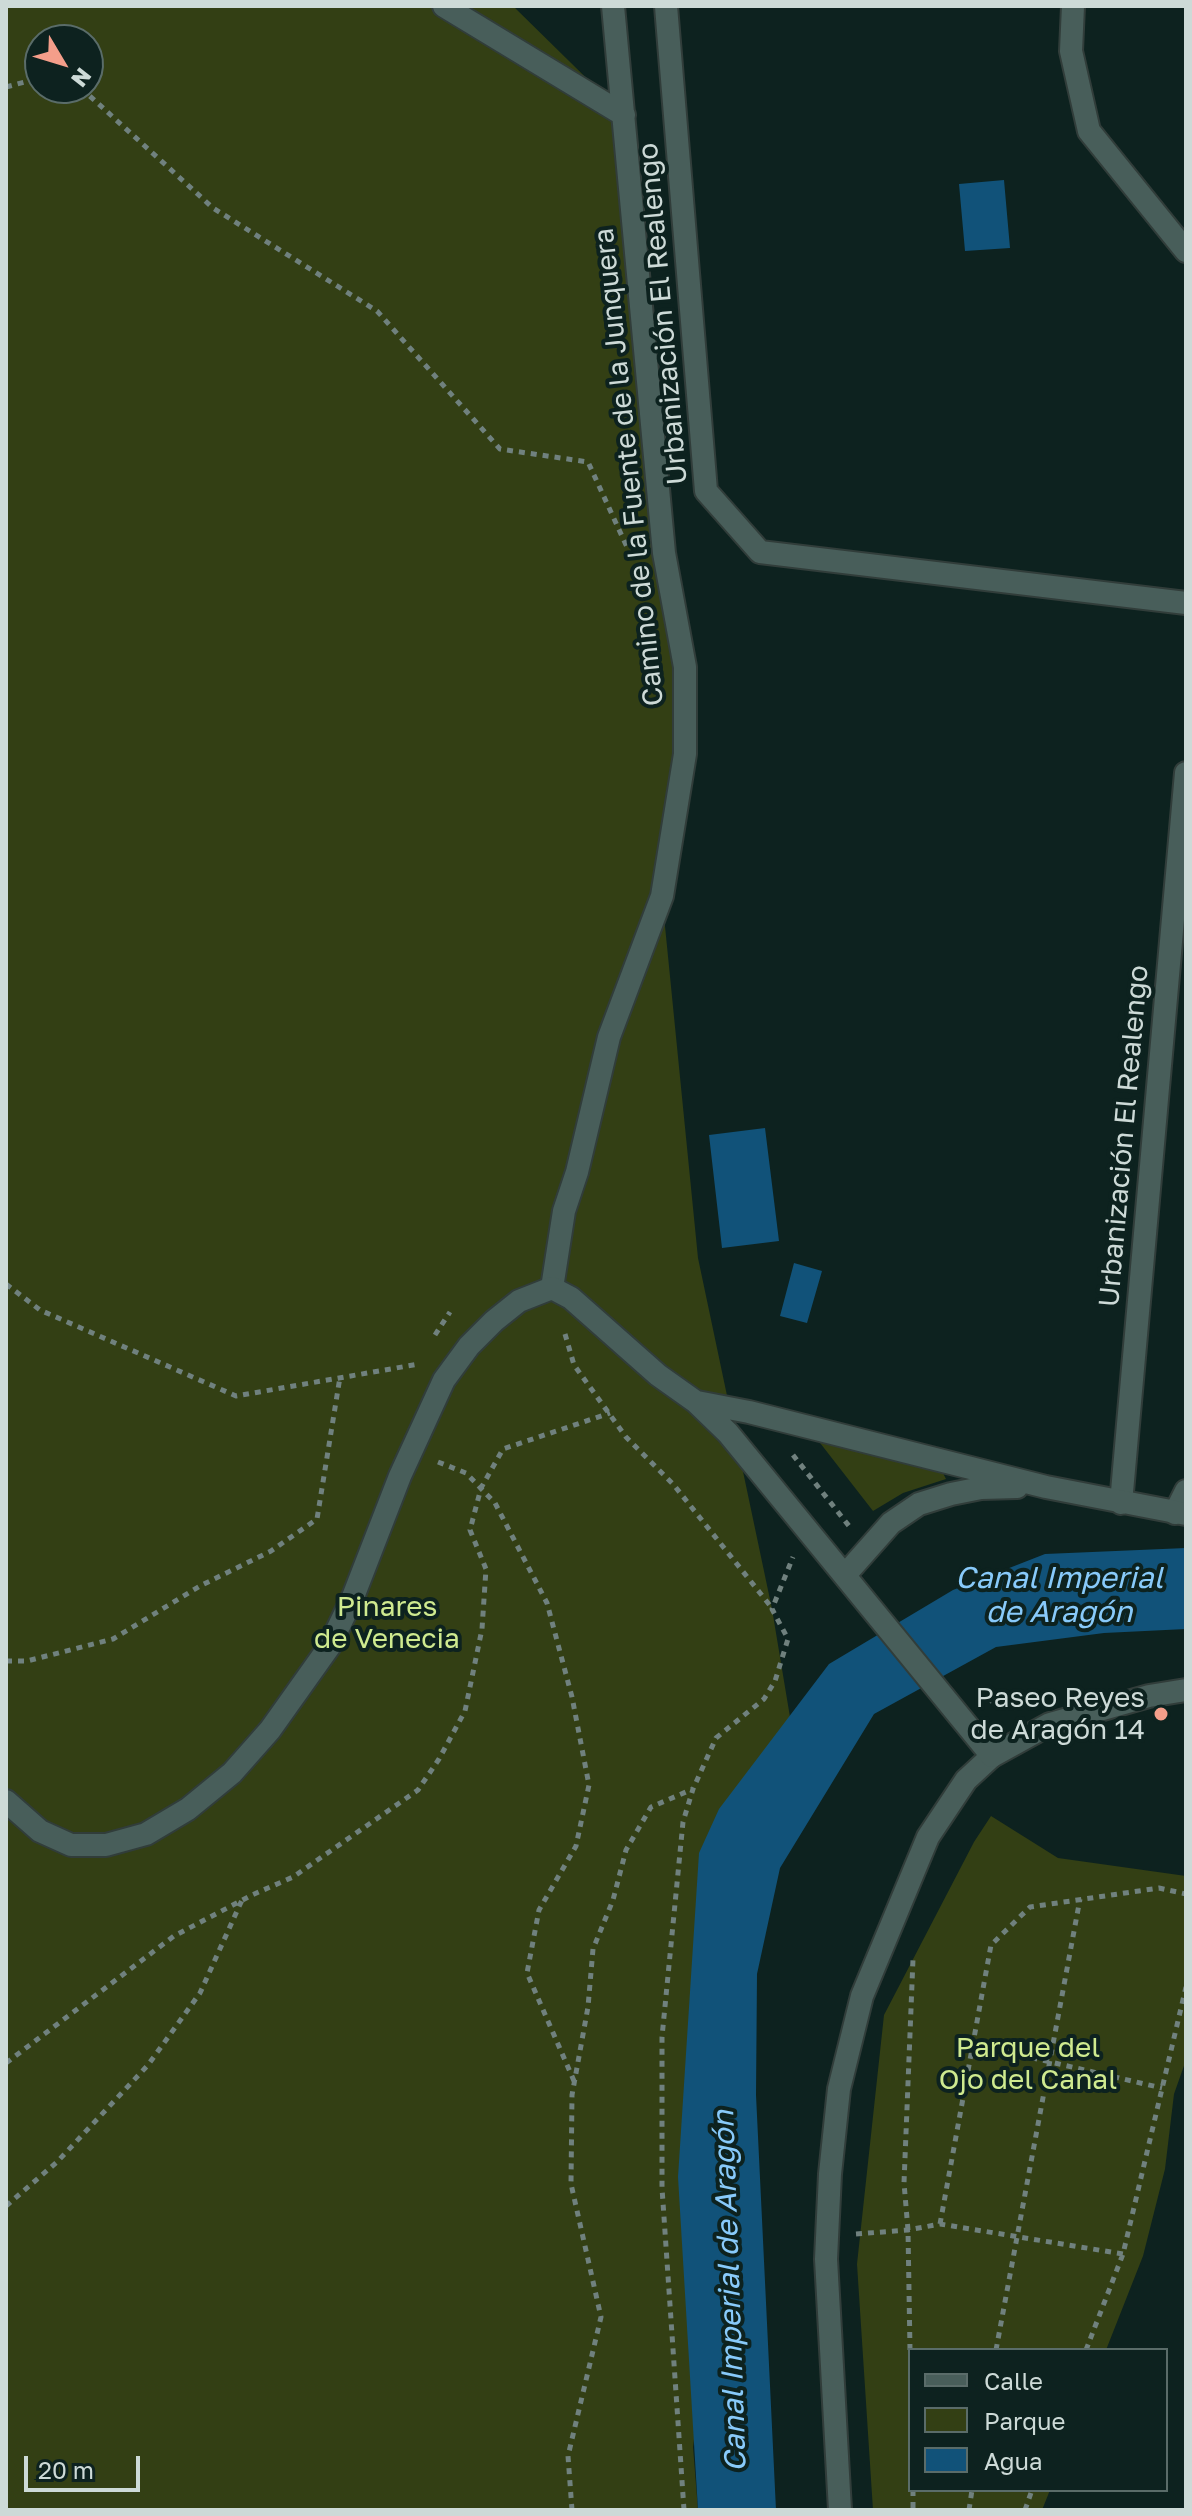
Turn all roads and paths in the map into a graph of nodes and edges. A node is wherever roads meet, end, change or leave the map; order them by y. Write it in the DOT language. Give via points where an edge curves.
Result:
graph roads {
  1 [pos="444,6"];
  2 [pos="613,6"];
  3 [pos="666,6"];
  4 [pos="1073,6"];
  5 [pos="99,104"];
  6 [pos="624,115"];
  7 [pos="1186,251"];
  8 [pos="635,565"];
  9 [pos="1186,603"];
  10 [pos="1186,773"];
  11 [pos="6,1284"];
  12 [pos="552,1288"];
  13 [pos="340,1377"];
  14 [pos="444,1380"];
  15 [pos="696,1402"];
  16 [pos="610,1413"];
  17 [pos="400,1476"];
  18 [pos="1046,1487"];
  19 [pos="481,1488"];
  20 [pos="1186,1491"];
  21 [pos="1121,1503"];
  22 [pos="1181,1513"];
  23 [pos="813,1537"];
  24 [pos="845,1575"];
  25 [pos="772,1609"];
  26 [pos="6,1661"];
  27 [pos="1186,1690"];
  28 [pos="994,1703"];
  29 [pos="1017,1709"];
  30 [pos="992,1756"];
  31 [pos="693,1789"];
  32 [pos="6,1801"];
  33 [pos="1186,1894"];
  34 [pos="1080,1899"];
  35 [pos="242,1900"];
  36 [pos="913,1955"];
  37 [pos="1186,1987"];
  38 [pos="973,2044"];
  39 [pos="1049,2061"];
  40 [pos="6,2063"];
  41 [pos="574,2082"];
  42 [pos="1162,2088"];
  43 [pos="6,2206"];
  44 [pos="940,2224"];
  45 [pos="908,2230"];
  46 [pos="827,2236"];
  47 [pos="1016,2236"];
  48 [pos="1123,2254"];
  49 [pos="910,2348"];
  50 [pos="996,2348"];
  51 [pos="1087,2348"];
  52 [pos="572,2510"];
  53 [pos="684,2510"];
  54 [pos="840,2510"];
  1 -- 6 [label="street"];
  2 -- 6 [label="street, Camino de la Fuente de la Junquera"];
  3 -- 9 [label="street, Urbanización El Realengo" via="706,491 760,552"];
  4 -- 7 [label="street" via="1071,51 1089,131"];
  5 -- 8 [label="path" via="213,208 377,311 500,449 588,462"];
  6 -- 12 [label="street, Camino de la Fuente de la Junquera" via="664,553 685,667 685,754 662,896 609,1037 564,1211"];
  10 -- 21 [label="street, Urbanización El Realengo"];
  11 -- 13 [label="path" via="40,1310 236,1396"];
  12 -- 14 [label="street" via="519,1301 494,1321"];
  12 -- 15 [label="street"];
  12 -- 16 [label="path" via="574,1365"];
  13 -- 14 [label="path" via="417,1362"];
  13 -- 26 [label="path" via="317,1519 271,1551 113,1639 27,1661"];
  14 -- 17 [label="street"];
  15 -- 18 [label="street"];
  15 -- 23 [label="street"];
  16 -- 19 [label="path" via="503,1449"];
  16 -- 25 [label="path"];
  17 -- 19 [label="path" via="439,1462 466,1473"];
  17 -- 32 [label="street" via="329,1647 232,1773 146,1834 106,1845 60,1841"];
  18 -- 21 [label="street"];
  18 -- 24 [label="street" via="981,1488 919,1504 891,1523"];
  19 -- 35 [label="path" via="470,1530 486,1569 482,1629 465,1711 439,1759 418,1790 293,1877"];
  19 -- 41 [label="path" via="495,1503 547,1603 589,1785 576,1846 539,1910 527,1973"];
  20 -- 22 [label="street"];
  21 -- 22 [label="street"];
  23 -- 24 [label="street"];
  23 -- 25 [label="path" via="794,1555"];
  24 -- 30 [label="street"];
  25 -- 31 [label="path" via="788,1639 775,1681 764,1699 716,1738"];
  27 -- 30 [label="street" via="1050,1724"];
  28 -- 29 [label="path"];
  30 -- 46 [label="street" via="966,1780 928,1837 862,1996 839,2089"];
  31 -- 41 [label="path" via="651,1807 626,1850 593,1949"];
  31 -- 53 [label="path" via="683,1822 662,2037 662,2188"];
  33 -- 34 [label="path" via="1159,1888"];
  34 -- 38 [label="path" via="1030,1907 991,1945"];
  34 -- 39 [label="path"];
  35 -- 40 [label="path" via="174,1936"];
  35 -- 43 [label="path" via="200,1993 148,2065 57,2162"];
  36 -- 45 [label="path" via="904,2183"];
  37 -- 42 [label="path"];
  38 -- 39 [label="path"];
  38 -- 44 [label="path"];
  39 -- 42 [label="path"];
  39 -- 47 [label="path"];
  41 -- 52 [label="path" via="571,2184 601,2317 568,2456"];
  42 -- 48 [label="path"];
  44 -- 45 [label="path"];
  44 -- 47 [label="path"];
  45 -- 46 [label="path"];
  45 -- 49 [label="path"];
  46 -- 54 [label="street"];
  47 -- 48 [label="path"];
  47 -- 50 [label="path"];
  48 -- 51 [label="path"];
}
